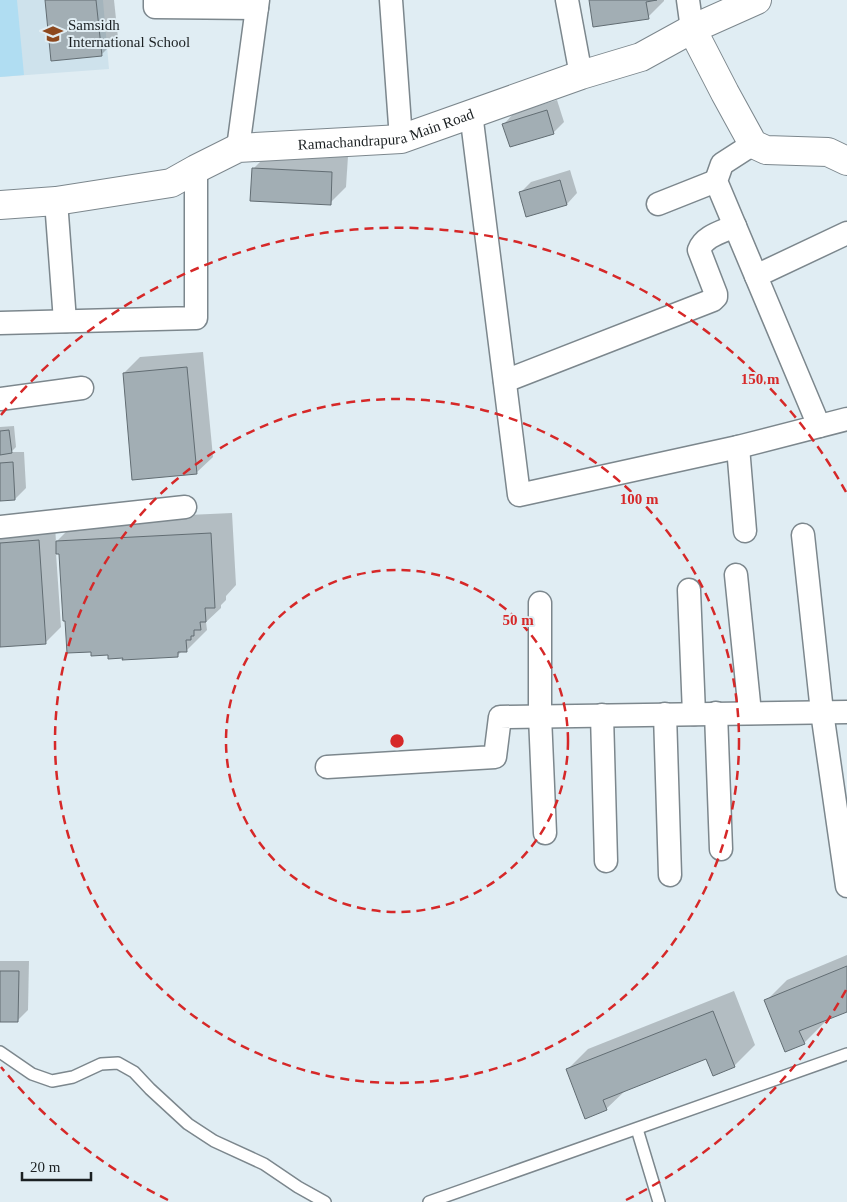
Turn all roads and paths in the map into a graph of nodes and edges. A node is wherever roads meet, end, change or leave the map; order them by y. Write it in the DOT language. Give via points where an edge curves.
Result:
graph roads {
  1 [pos="155,0"];
  2 [pos="391,0"];
  3 [pos="567,0"];
  4 [pos="688,0"];
  5 [pos="757,0"];
  6 [pos="258,4"];
  7 [pos="692,29"];
  8 [pos="581,75"];
  9 [pos="471,113"];
  10 [pos="401,139"];
  11 [pos="753,144"];
  12 [pos="238,148"];
  13 [pos="847,161"];
  14 [pos="196,169"];
  15 [pos="716,181"];
  16 [pos="56,201"];
  17 [pos="658,204"];
  18 [pos="0,205"];
  19 [pos="735,226"];
  20 [pos="847,233"];
  21 [pos="756,276"];
  22 [pos="65,321"];
  23 [pos="0,323"];
  24 [pos="505,381"];
  25 [pos="82,388"];
  26 [pos="0,399"];
  27 [pos="847,419"];
  28 [pos="819,426"];
  29 [pos="738,448"];
  30 [pos="185,507"];
  31 [pos="0,527"];
  32 [pos="745,531"];
  33 [pos="803,535"];
  34 [pos="736,575"];
  35 [pos="689,590"];
  36 [pos="540,603"];
  37 [pos="822,712"];
  38 [pos="847,712"];
  39 [pos="750,713"];
  40 [pos="665,714"];
  41 [pos="705,714"];
  42 [pos="602,715"];
  43 [pos="540,716"];
  44 [pos="327,767"];
  45 [pos="545,833"];
  46 [pos="721,849"];
  47 [pos="606,861"];
  48 [pos="670,875"];
  49 [pos="847,886"];
  50 [pos="0,1052"];
  51 [pos="847,1054"];
  52 [pos="636,1129"];
  53 [pos="326,1202"];
  54 [pos="429,1202"];
  55 [pos="659,1202"];
  1 -- 6 [label="street" via="155,7"];
  2 -- 10 [label="street"];
  3 -- 8 [label="street"];
  4 -- 7 [label="street"];
  5 -- 7 [label="street, Ramachandrapura Main Road"];
  6 -- 12 [label="street"];
  7 -- 8 [label="street, Ramachandrapura Main Road" via="641,57"];
  7 -- 11 [label="street"];
  8 -- 9 [label="street, Ramachandrapura Main Road"];
  9 -- 10 [label="street, Ramachandrapura Main Road"];
  9 -- 24 [label="street"];
  10 -- 12 [label="street, Ramachandrapura Main Road"];
  11 -- 13 [label="street" via="766,150 828,152"];
  11 -- 15 [label="street" via="722,164"];
  12 -- 14 [label="street, Ramachandrapura Main Road"];
  14 -- 16 [label="street, Ramachandrapura Main Road" via="171,183"];
  14 -- 22 [label="street" via="196,318"];
  15 -- 17 [label="street"];
  15 -- 19 [label="street"];
  16 -- 18 [label="street, Ramachandrapura Main Road"];
  16 -- 22 [label="street"];
  19 -- 21 [label="street"];
  19 -- 24 [label="street" via="708,239 699,250 716,294 713,300"];
  20 -- 21 [label="street"];
  21 -- 28 [label="street"];
  22 -- 23 [label="street"];
  24 -- 29 [label="street" via="519,494"];
  25 -- 26 [label="street"];
  27 -- 28 [label="street"];
  28 -- 29 [label="street"];
  29 -- 32 [label="street"];
  30 -- 31 [label="street"];
  33 -- 37 [label="street"];
  34 -- 39 [label="street"];
  35 -- 41 [label="street"];
  36 -- 43 [label="street"];
  37 -- 38 [label="street"];
  37 -- 39 [label="street"];
  37 -- 49 [label="street"];
  39 -- 41 [label="street"];
  40 -- 41 [label="street"];
  40 -- 42 [label="street"];
  40 -- 48 [label="street"];
  41 -- 46 [label="street"];
  42 -- 43 [label="street"];
  42 -- 47 [label="street"];
  43 -- 44 [label="street" via="500,717 495,757"];
  43 -- 45 [label="street"];
  50 -- 53 [label="lane" via="32,1074 52,1081 73,1077 100,1064 118,1063 134,1072 188,1124 214,1141 264,1164"];
  51 -- 52 [label="lane"];
  52 -- 54 [label="lane"];
  52 -- 55 [label="lane"];
}
